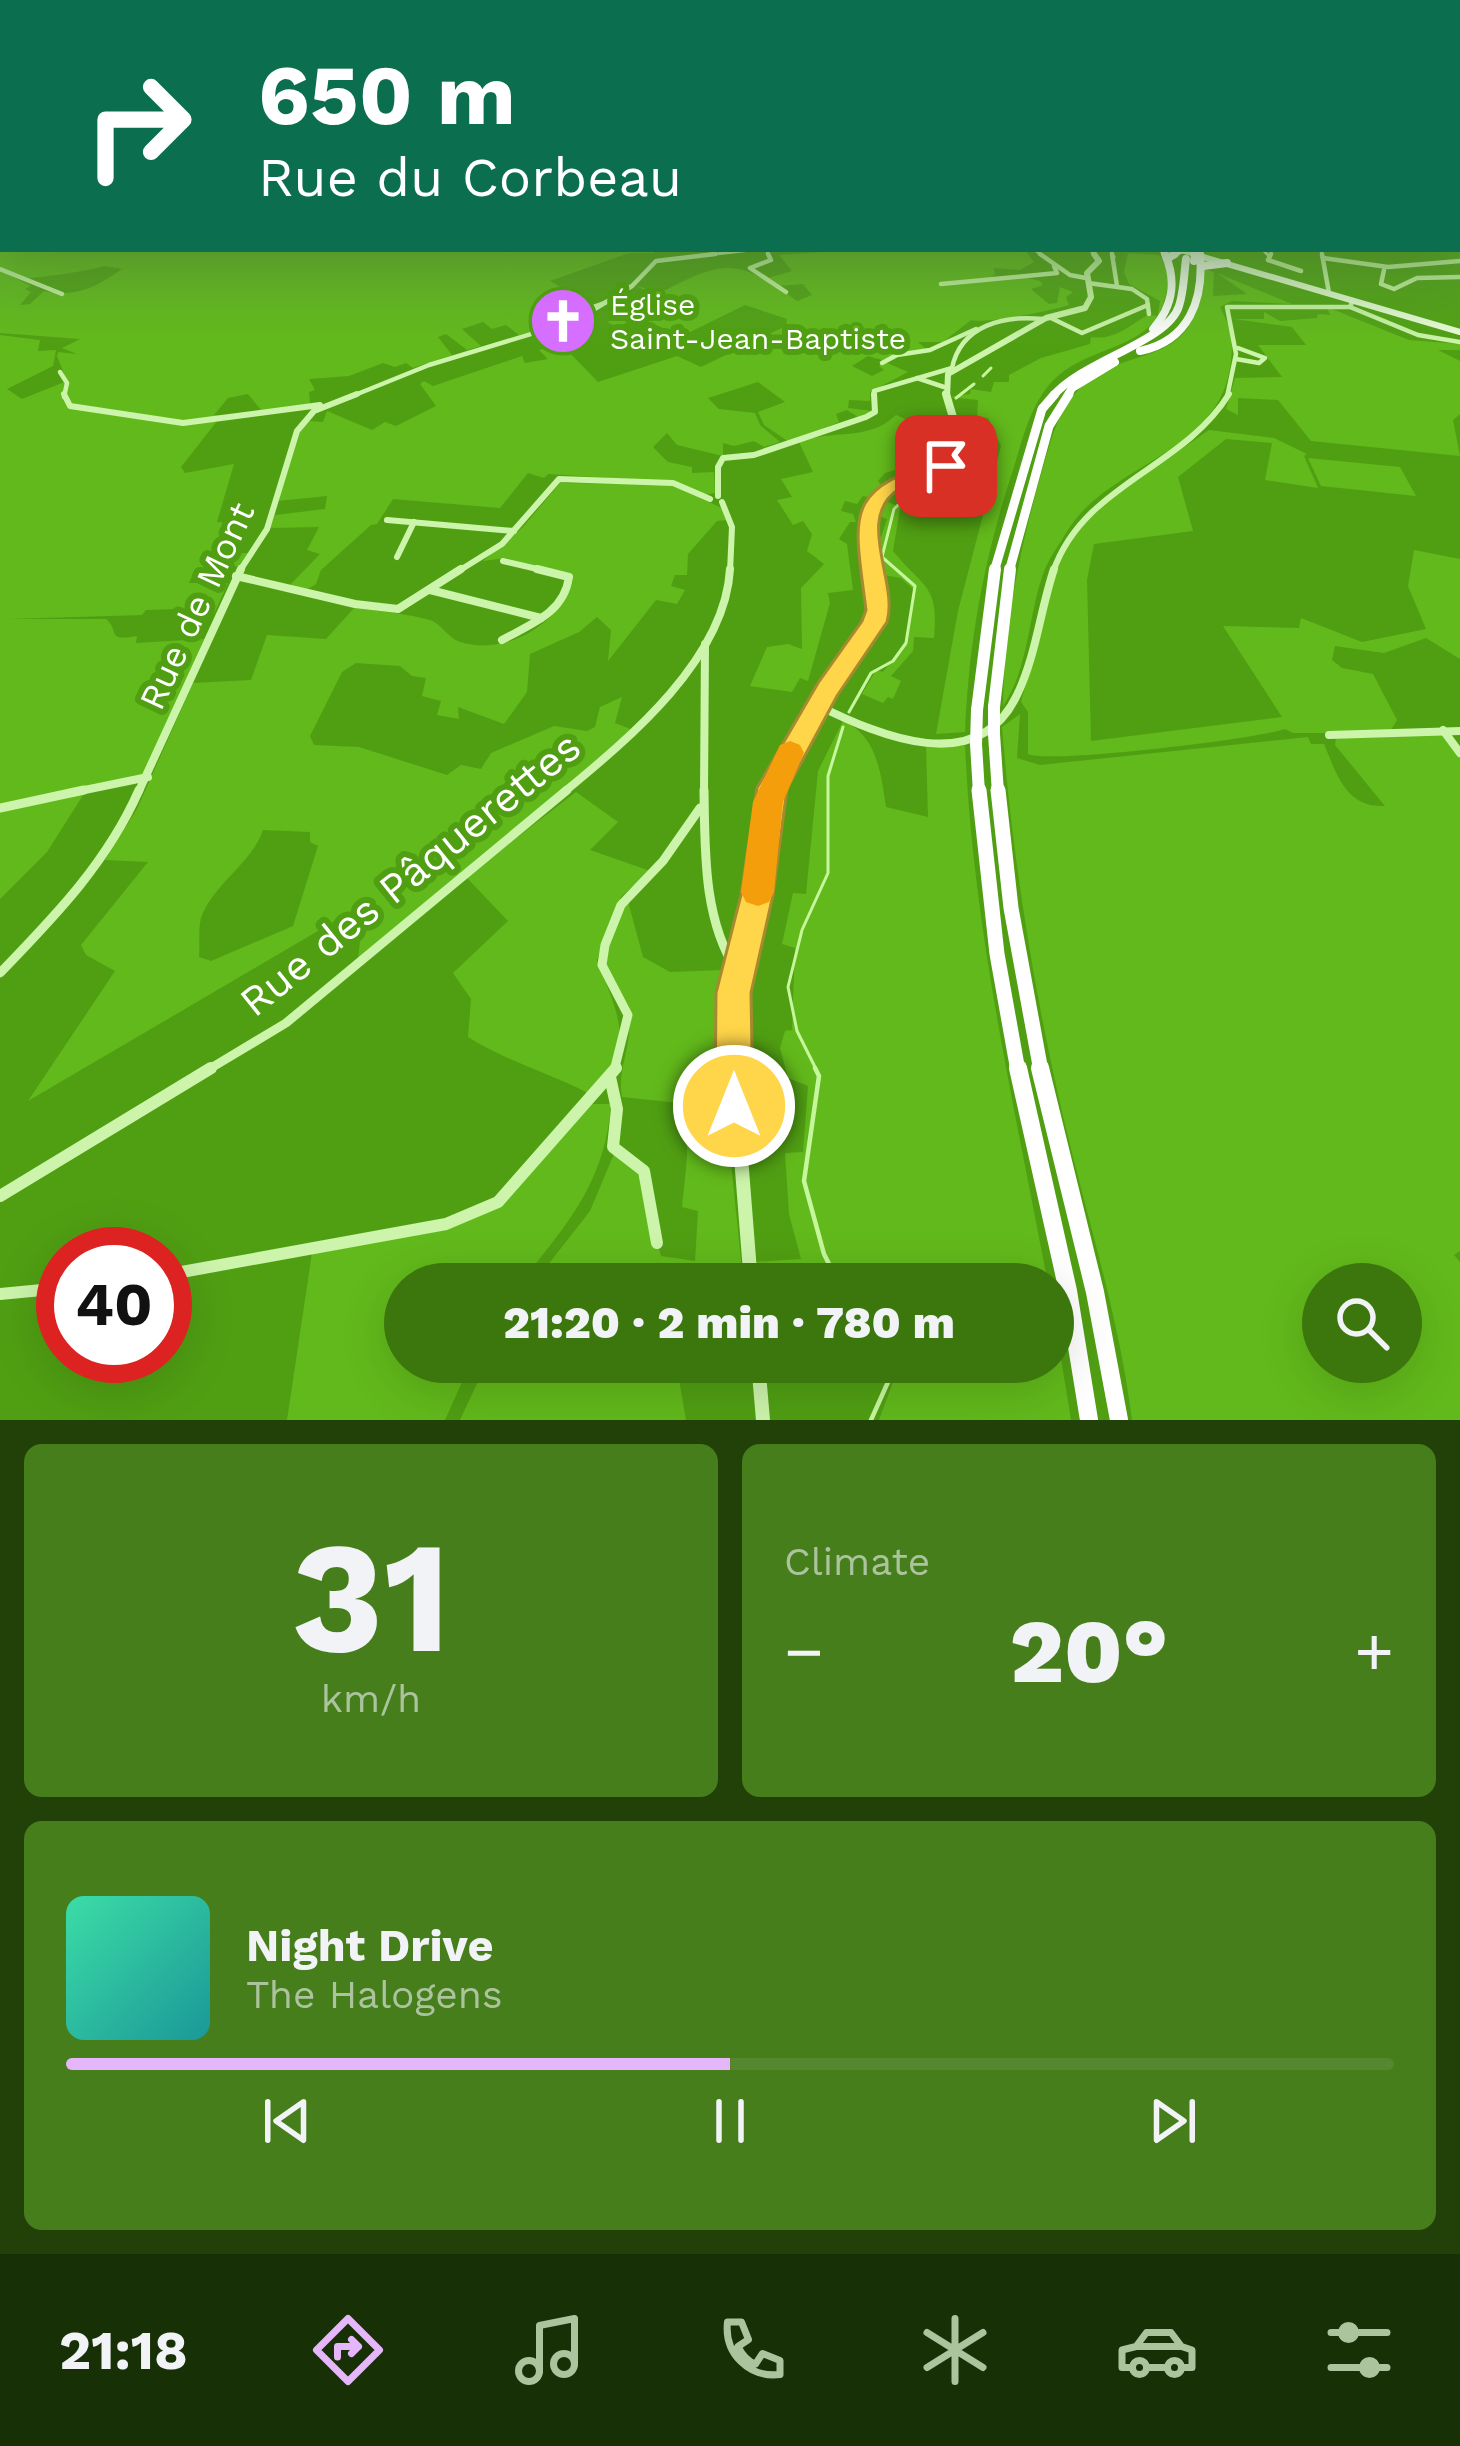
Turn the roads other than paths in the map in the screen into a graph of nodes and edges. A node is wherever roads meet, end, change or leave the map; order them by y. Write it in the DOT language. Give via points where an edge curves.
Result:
graph roads {
  1 [pos="736,252"];
  2 [pos="765,252"];
  3 [pos="1038,252"];
  4 [pos="1093,252"];
  5 [pos="1110,252"];
  6 [pos="1266,252"];
  7 [pos="1322,252"];
  8 [pos="1184,254"];
  9 [pos="1323,260"];
  10 [pos="1099,261"];
  11 [pos="1460,261"];
  12 [pos="1112,262"];
  13 [pos="1227,262"];
  14 [pos="1054,266"];
  15 [pos="1386,268"];
  16 [pos="0,269"];
  17 [pos="1300,271"];
  18 [pos="1460,277"];
  19 [pos="1087,281"];
  20 [pos="941,284"];
  21 [pos="1117,286"];
  22 [pos="786,292"];
  23 [pos="1329,293"];
  24 [pos="62,294"];
  25 [pos="612,301"];
  26 [pos="1351,304"];
  27 [pos="1148,305"];
  28 [pos="1149,314"];
  29 [pos="1046,318"];
  30 [pos="547,323"];
  31 [pos="978,329"];
  32 [pos="1460,332"];
  33 [pos="1460,343"];
  34 [pos="1238,348"];
  35 [pos="1236,359"];
  36 [pos="882,362"];
  37 [pos="952,368"];
  38 [pos="1081,370"];
  39 [pos="60,372"];
  40 [pos="917,378"];
  41 [pos="944,387"];
  42 [pos="322,405"];
  43 [pos="717,496"];
  44 [pos="387,520"];
  45 [pos="414,522"];
  46 [pos="514,531"];
  47 [pos="397,557"];
  48 [pos="503,561"];
  49 [pos="236,576"];
  50 [pos="430,590"];
  51 [pos="542,619"];
  52 [pos="502,640"];
  53 [pos="705,643"];
  54 [pos="818,706"];
  55 [pos="1442,730"];
  56 [pos="1460,731"];
  57 [pos="1329,735"];
  58 [pos="1460,753"];
  59 [pos="149,777"];
  60 [pos="0,808"];
  61 [pos="700,808"];
  62 [pos="737,970"];
  63 [pos="0,973"];
  64 [pos="610,1076"];
  65 [pos="0,1196"];
  66 [pos="657,1243"];
  67 [pos="750,1263"];
  68 [pos="192,1270"];
  69 [pos="36,1291"];
  70 [pos="0,1294"];
  71 [pos="760,1383"];
  72 [pos="763,1420"];
  73 [pos="1089,1420"];
  74 [pos="1119,1420"];
  1 -- 25 [label="street" via="656,261"];
  2 -- 22 [label="street" via="771,260 750,268"];
  3 -- 14 [label="street"];
  4 -- 10 [label="street"];
  5 -- 12 [label="street"];
  6 -- 17 [label="street"];
  7 -- 9 [label="street"];
  8 -- 13 [label="highway"];
  8 -- 38 [label="highway" via="1161,321"];
  8 -- 38 [label="highway" via="1179,308 1166,328"];
  8 -- 74 [label="highway, bridge" via="1197,306 1186,328 1081,380 1054,413 1008,574 994,707 1005,868 1024,987"];
  9 -- 15 [label="street"];
  9 -- 23 [label="street"];
  10 -- 12 [label="street"];
  10 -- 19 [label="street"];
  11 -- 15 [label="street"];
  12 -- 21 [label="street"];
  13 -- 23 [label="main road"];
  14 -- 19 [label="street"];
  14 -- 20 [label="street" via="1056,273"];
  15 -- 18 [label="street" via="1382,284 1394,289 1418,278"];
  16 -- 24 [label="street"];
  19 -- 21 [label="street"];
  19 -- 29 [label="street" via="1085,308"];
  21 -- 27 [label="street" via="1142,294"];
  23 -- 26 [label="main road"];
  25 -- 30 [label="street"];
  25 -- 42 [label="street" via="577,320"];
  26 -- 32 [label="main road"];
  26 -- 33 [label="street" via="1418,335"];
  26 -- 34 [label="street" via="1229,305"];
  27 -- 28 [label="street"];
  27 -- 29 [label="street" via="1082,333"];
  29 -- 31 [label="street" via="1010,316"];
  29 -- 37 [label="street"];
  31 -- 36 [label="street"];
  31 -- 37 [label="street"];
  34 -- 35 [label="street"];
  34 -- 35 [label="street" via="1265,358"];
  35 -- 54 [label="street" via="1222,409 1205,430 1091,509 1070,534 1052,568 1016,702 1003,719 985,733 931,744 875,734"];
  37 -- 40 [label="street"];
  37 -- 41 [label="street"];
  38 -- 73 [label="highway, bridge" via="1048,398 1024,463 990,585 976,744 1001,985"];
  39 -- 42 [label="street" via="70,406 165,422"];
  40 -- 41 [label="street"];
  40 -- 43 [label="street" via="874,391 874,412 866,417 724,458"];
  41 -- 54 [label="street" via="958,456 891,484 871,508 878,610"];
  42 -- 49 [label="street, Rue de Mont" via="297,431 267,529"];
  43 -- 46 [label="street" via="673,483 559,479"];
  43 -- 53 [label="street" via="732,527 731,575"];
  44 -- 45 [label="street"];
  45 -- 46 [label="street"];
  45 -- 47 [label="street"];
  46 -- 50 [label="street"];
  48 -- 51 [label="street" via="569,577 564,601"];
  49 -- 50 [label="street" via="385,610"];
  49 -- 59 [label="street, Rue de Mont"];
  50 -- 51 [label="street"];
  51 -- 52 [label="street"];
  53 -- 61 [label="street"];
  53 -- 65 [label="street, Rue des Pâquerettes" via="648,724 316,1000"];
  54 -- 62 [label="street" via="768,802 757,895"];
  55 -- 56 [label="street"];
  55 -- 57 [label="street"];
  55 -- 58 [label="street"];
  59 -- 60 [label="street"];
  59 -- 63 [label="street, Rue de Mont" via="105,857"];
  61 -- 62 [label="street" via="715,913 728,964"];
  61 -- 64 [label="street" via="621,905 604,945 602,965 628,1015 626,1044"];
  62 -- 67 [label="street" via="734,1106"];
  64 -- 66 [label="street" via="613,1147 644,1171"];
  64 -- 68 [label="street" via="518,1183 472,1215"];
  69 -- 70 [label="street"];
  71 -- 72 [label="street"];
}
